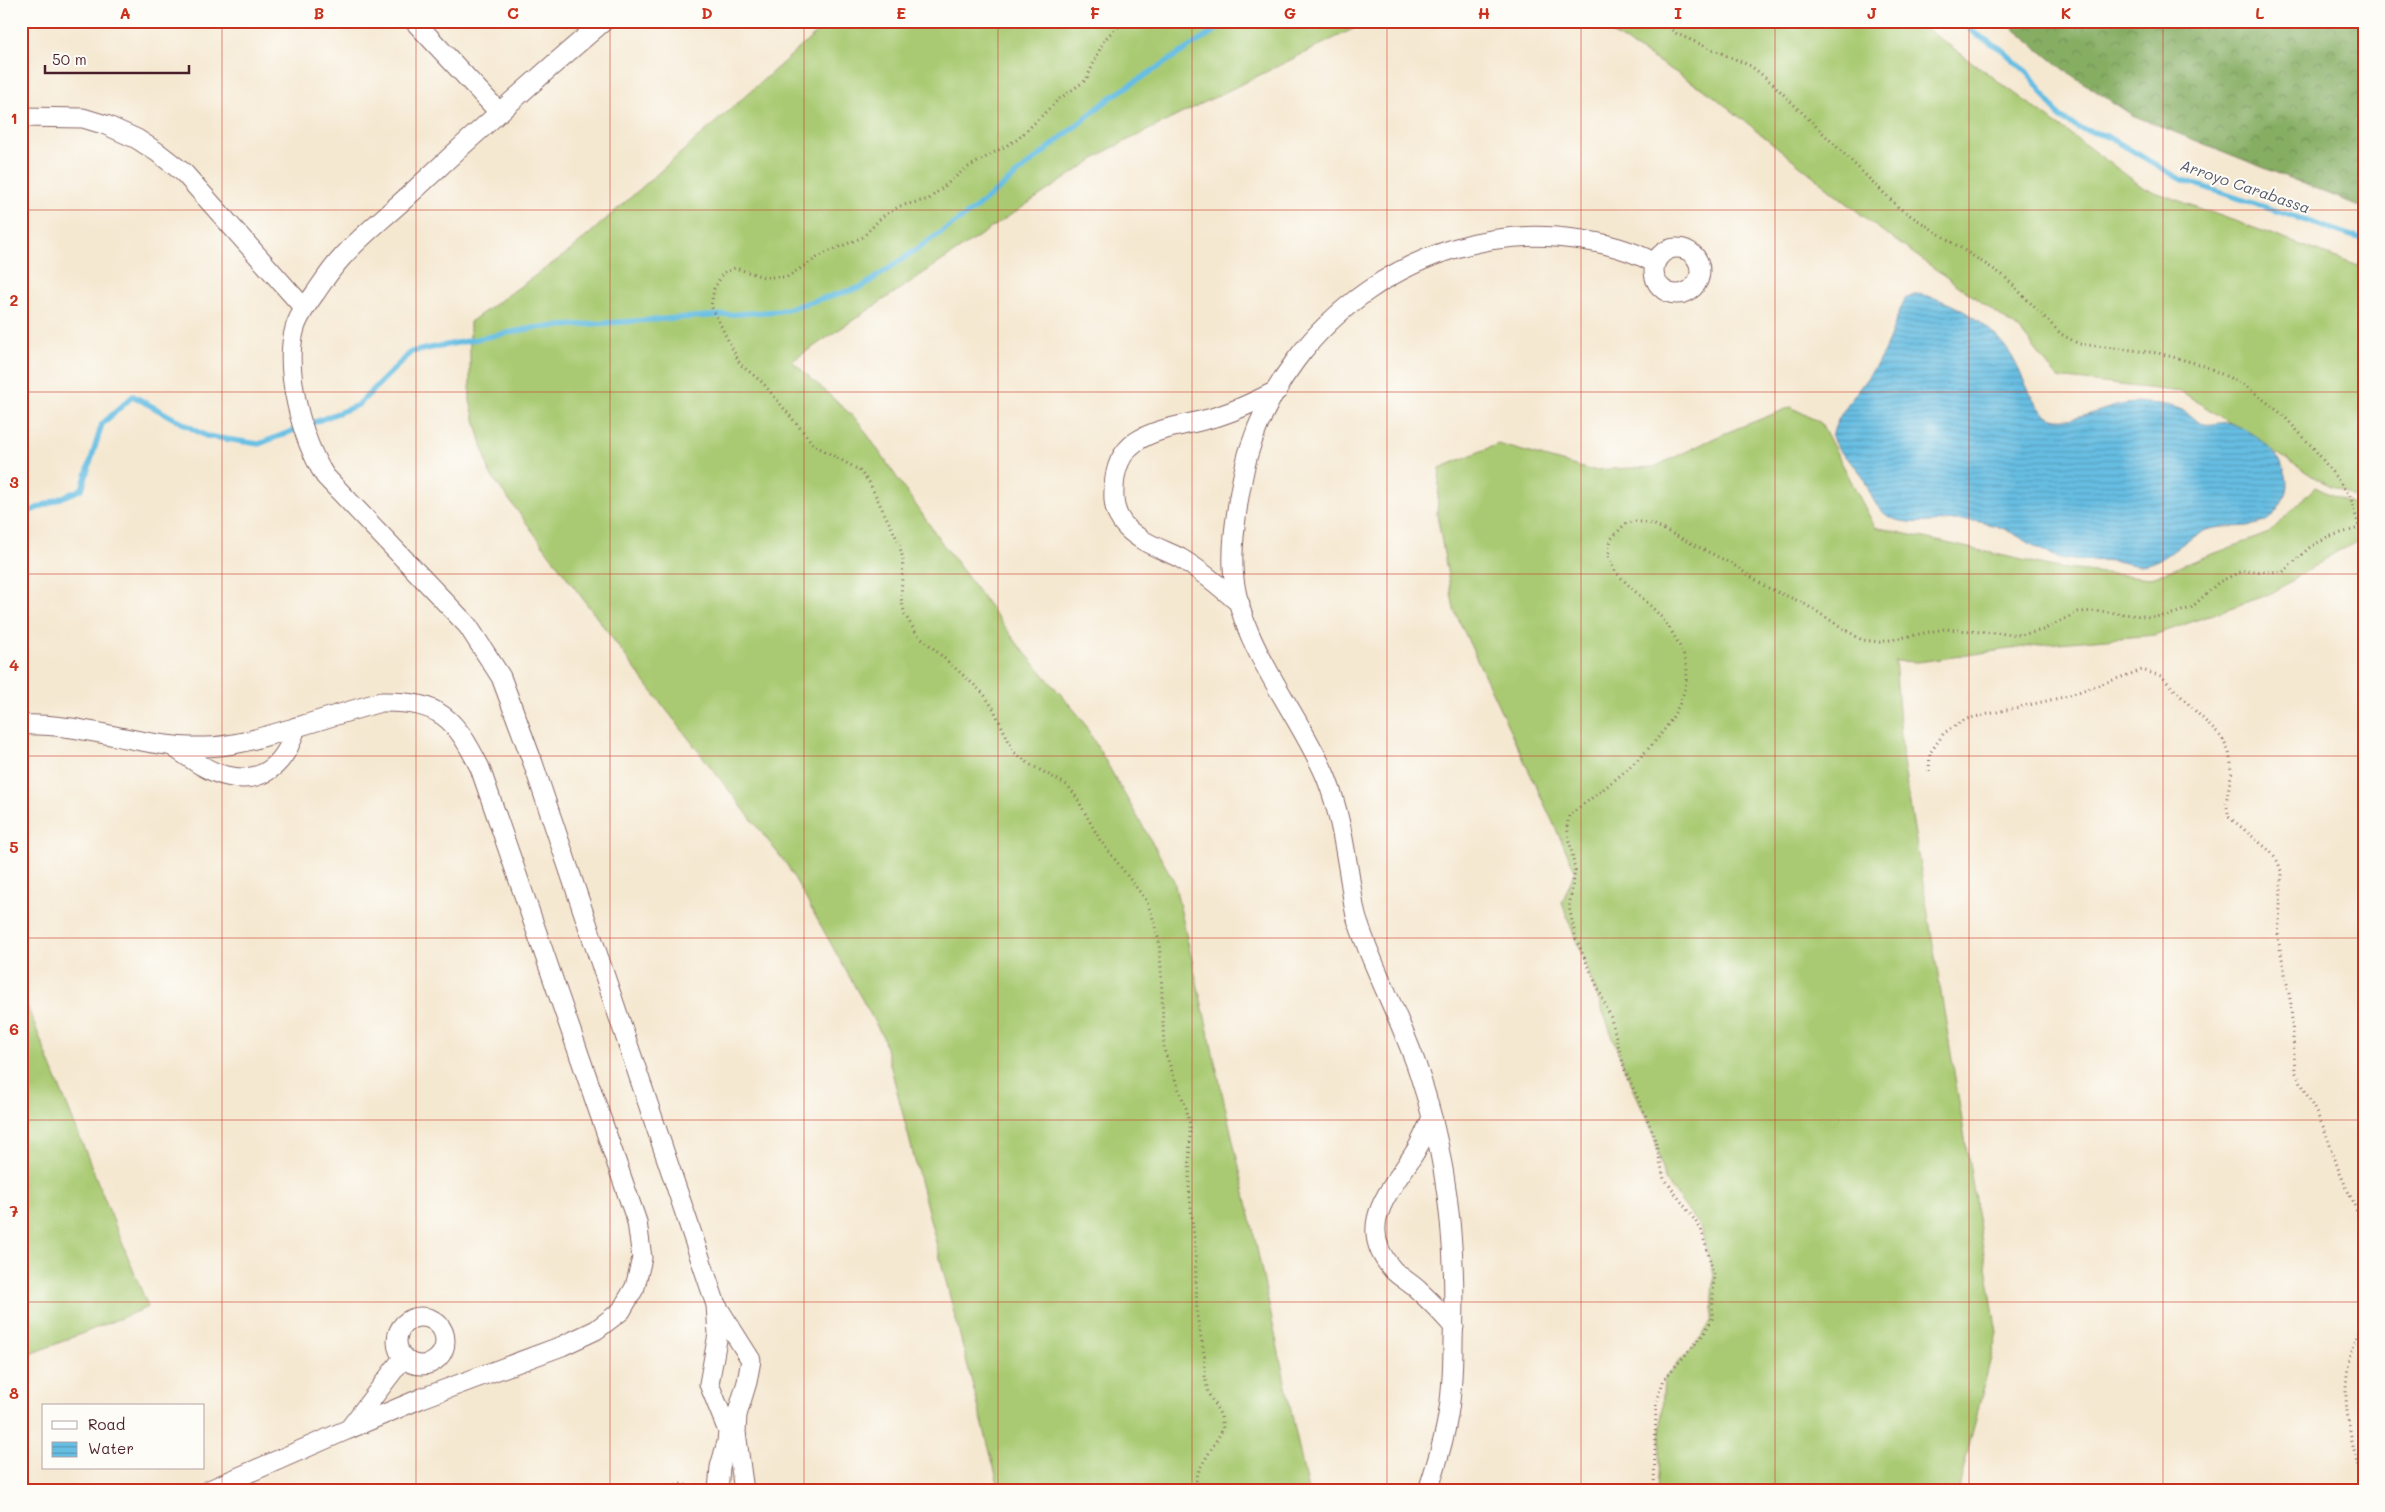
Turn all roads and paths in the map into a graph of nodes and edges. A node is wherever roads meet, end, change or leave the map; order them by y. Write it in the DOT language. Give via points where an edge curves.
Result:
graph roads {
  1 [pos="414,21"];
  2 [pos="604,21"];
  3 [pos="1137,21"];
  4 [pos="1660,21"];
  5 [pos="498,111"];
  6 [pos="21,117"];
  7 [pos="1655,262"];
  8 [pos="304,308"];
  9 [pos="1278,390"];
  10 [pos="2359,528"];
  11 [pos="2364,544"];
  12 [pos="1240,604"];
  13 [pos="21,725"];
  14 [pos="296,727"];
  15 [pos="172,746"];
  16 [pos="1929,771"];
  17 [pos="1432,1118"];
  18 [pos="2364,1227"];
  19 [pos="716,1305"];
  20 [pos="2364,1318"];
  21 [pos="1454,1327"];
  22 [pos="403,1358"];
  23 [pos="349,1429"];
  24 [pos="2364,1488"];
  25 [pos="207,1491"];
  26 [pos="718,1491"];
  27 [pos="744,1491"];
  28 [pos="1197,1491"];
  29 [pos="1428,1491"];
  30 [pos="1654,1491"];
  1 -- 5 [label="street"];
  2 -- 5 [label="street"];
  3 -- 28 [label="path" via="1122,24 1114,30 1104,40 1086,80 1058,100 1018,139 965,169 929,199 900,206 882,217 863,236 823,254 787,277 764,277 734,268 723,273 714,289 712,306 740,364 763,383 814,445 859,470 869,482 900,543 903,559 901,598 905,615 916,633 983,693 1014,752 1030,765 1067,785 1074,793 1100,840 1146,900 1159,941 1164,1050 1190,1125 1189,1188 1195,1246 1196,1316 1208,1393 1221,1416 1223,1429 1199,1470 1195,1485"];
  4 -- 10 [label="path" via="1677,34 1751,66 1899,208 2004,276 2062,334 2078,344 2158,353 2202,365 2243,384 2282,414 2337,476 2350,496"];
  5 -- 8 [label="street" via="338,261"];
  6 -- 8 [label="street" via="83,118 113,129 157,152 184,173"];
  7 -- 9 [label="street" via="1632,250 1583,239 1538,236 1509,236 1431,257 1370,288 1334,316 1313,338"];
  8 -- 19 [label="street" via="296,327 290,372 317,463 325,476 468,626 501,677 566,859"];
  9 -- 12 [label="street" via="1250,447 1242,485 1234,534 1233,571"];
  9 -- 12 [label="street" via="1216,417 1165,427 1148,435 1134,443 1114,470 1115,506 1126,527 1141,539 1202,572"];
  10 -- 11 [label="path"];
  10 -- 30 [label="path" via="2327,537 2309,548 2283,572 2242,572 2234,575 2219,582 2191,608 2166,616 2078,612 2043,630 2021,635 1944,629 1880,642 1862,640 1803,603 1766,587 1732,564 1653,524 1635,521 1625,524 1611,539 1608,556 1612,568 1666,623 1680,648 1687,670 1684,692 1660,736 1625,770 1569,815 1567,827 1575,870 1569,907 1576,939 1610,1015 1625,1070 1653,1132 1664,1178 1701,1229 1714,1275 1712,1319 1703,1335 1664,1379 1656,1405"];
  12 -- 17 [label="street" via="1267,669 1315,751 1329,784 1339,814 1357,920 1419,1072"];
  13 -- 15 [label="street" via="46,724"];
  14 -- 15 [label="street" via="248,741 206,747"];
  14 -- 15 [label="street" via="292,744 282,760 267,772 244,779 207,768"];
  14 -- 23 [label="street" via="381,702 402,702 435,710 464,736 480,768 637,1222 642,1258 635,1287 621,1311 596,1330"];
  16 -- 18 [label="path" via="1934,747 1944,734 1966,719 2064,697 2142,670 2161,676 2222,738 2229,752 2232,770 2226,803 2229,818 2270,851 2282,874 2278,938 2291,1004 2295,1071 2324,1128"];
  17 -- 21 [label="street" via="1450,1208 1456,1284"];
  17 -- 21 [label="street" via="1416,1151 1379,1208 1377,1238 1380,1254 1394,1271"];
  19 -- 26 [label="street" via="718,1334 709,1384 728,1430"];
  19 -- 27 [label="street" via="751,1360 736,1432"];
  20 -- 24 [label="path" via="2350,1359 2345,1395 2350,1435"];
  21 -- 29 [label="street" via="1447,1422"];
  22 -- 23 [label="street"];
  23 -- 25 [label="street"];
}
